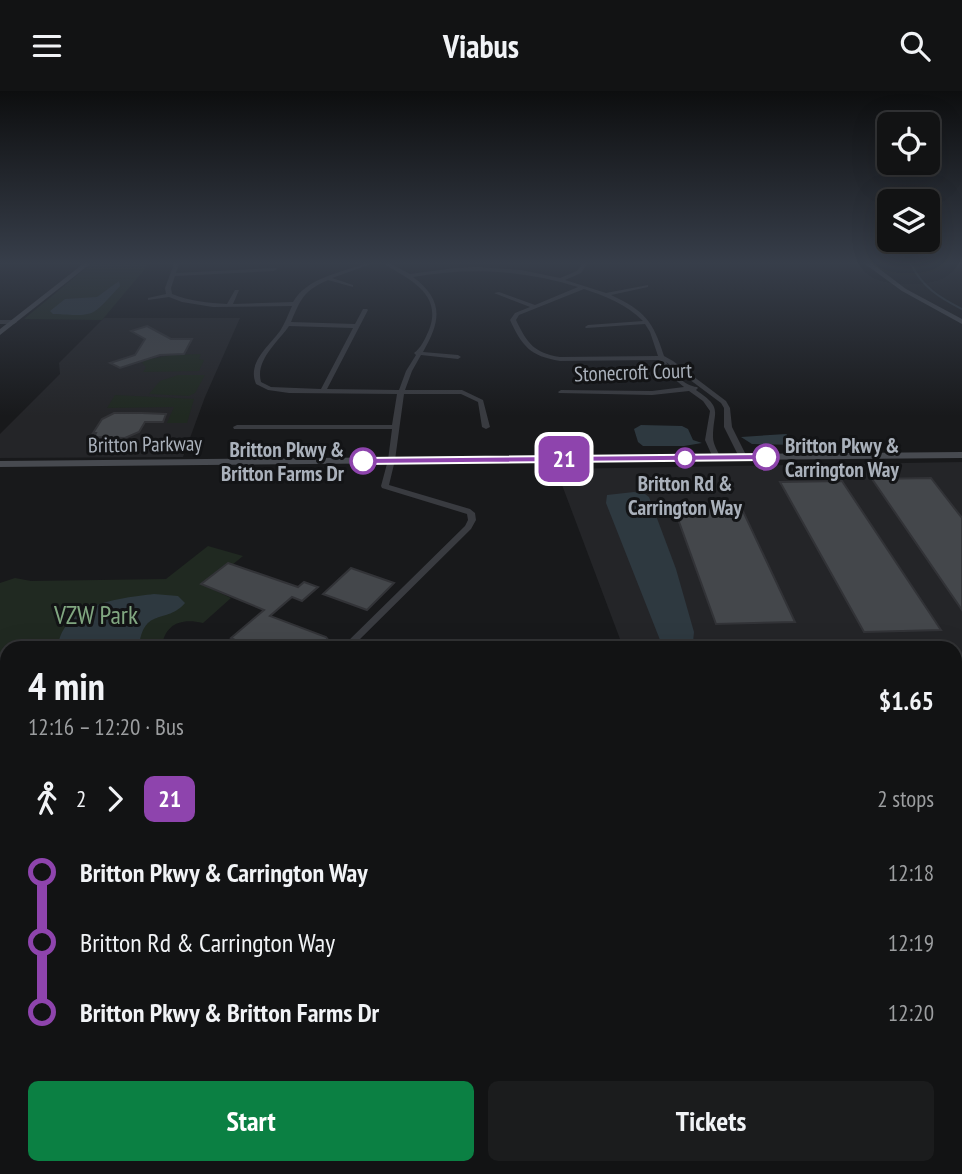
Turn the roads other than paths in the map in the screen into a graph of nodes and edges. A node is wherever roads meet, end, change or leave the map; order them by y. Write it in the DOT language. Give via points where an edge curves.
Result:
graph roads {
  1 [pos="23,315"];
  2 [pos="291,315"];
  3 [pos="363,315"];
  4 [pos="435,315"];
  5 [pos="517,315"];
  6 [pos="639,315"];
  7 [pos="0,322"];
  8 [pos="14,322"];
  9 [pos="647,322"];
  10 [pos="287,324"];
  11 [pos="357,326"];
  12 [pos="588,327"];
  13 [pos="0,333"];
  14 [pos="418,353"];
  15 [pos="458,357"];
  16 [pos="663,358"];
  17 [pos="706,386"];
  18 [pos="692,389"];
  19 [pos="401,390"];
  20 [pos="323,391"];
  21 [pos="561,392"];
  22 [pos="237,427"];
  23 [pos="393,427"];
  24 [pos="486,427"];
  25 [pos="962,455"];
  26 [pos="743,457"];
  27 [pos="717,458"];
  28 [pos="390,461"];
  29 [pos="0,464"];
  30 [pos="353,641"];
  1 -- 8 [label="main road"];
  2 -- 10 [label="street"];
  3 -- 11 [label="street"];
  4 -- 14 [label="street"];
  5 -- 16 [label="street" via="513,320 536,354 560,359"];
  6 -- 9 [label="street"];
  7 -- 8 [label="street"];
  8 -- 13 [label="main road"];
  9 -- 12 [label="street"];
  9 -- 16 [label="street"];
  10 -- 11 [label="street"];
  10 -- 20 [label="street" via="267,349 256,380 270,389"];
  11 -- 20 [label="street"];
  14 -- 15 [label="street"];
  14 -- 19 [label="street"];
  16 -- 17 [label="street"];
  16 -- 18 [label="street" via="664,365"];
  17 -- 18 [label="street, Stonecroft Court"];
  17 -- 26 [label="street" via="724,401 728,427"];
  18 -- 21 [label="street, Stonecroft Court"];
  18 -- 27 [label="street" via="713,411 709,440"];
  19 -- 20 [label="street"];
  19 -- 23 [label="street"];
  19 -- 24 [label="street" via="471,394 481,401"];
  22 -- 23 [label="street"];
  23 -- 28 [label="street"];
  25 -- 26 [label="main road, Britton Parkway"];
  26 -- 27 [label="main road, Britton Parkway"];
  27 -- 28 [label="main road, Britton Parkway"];
  28 -- 29 [label="main road, Britton Parkway"];
  28 -- 30 [label="street" via="385,486 467,511 472,520"];
}
